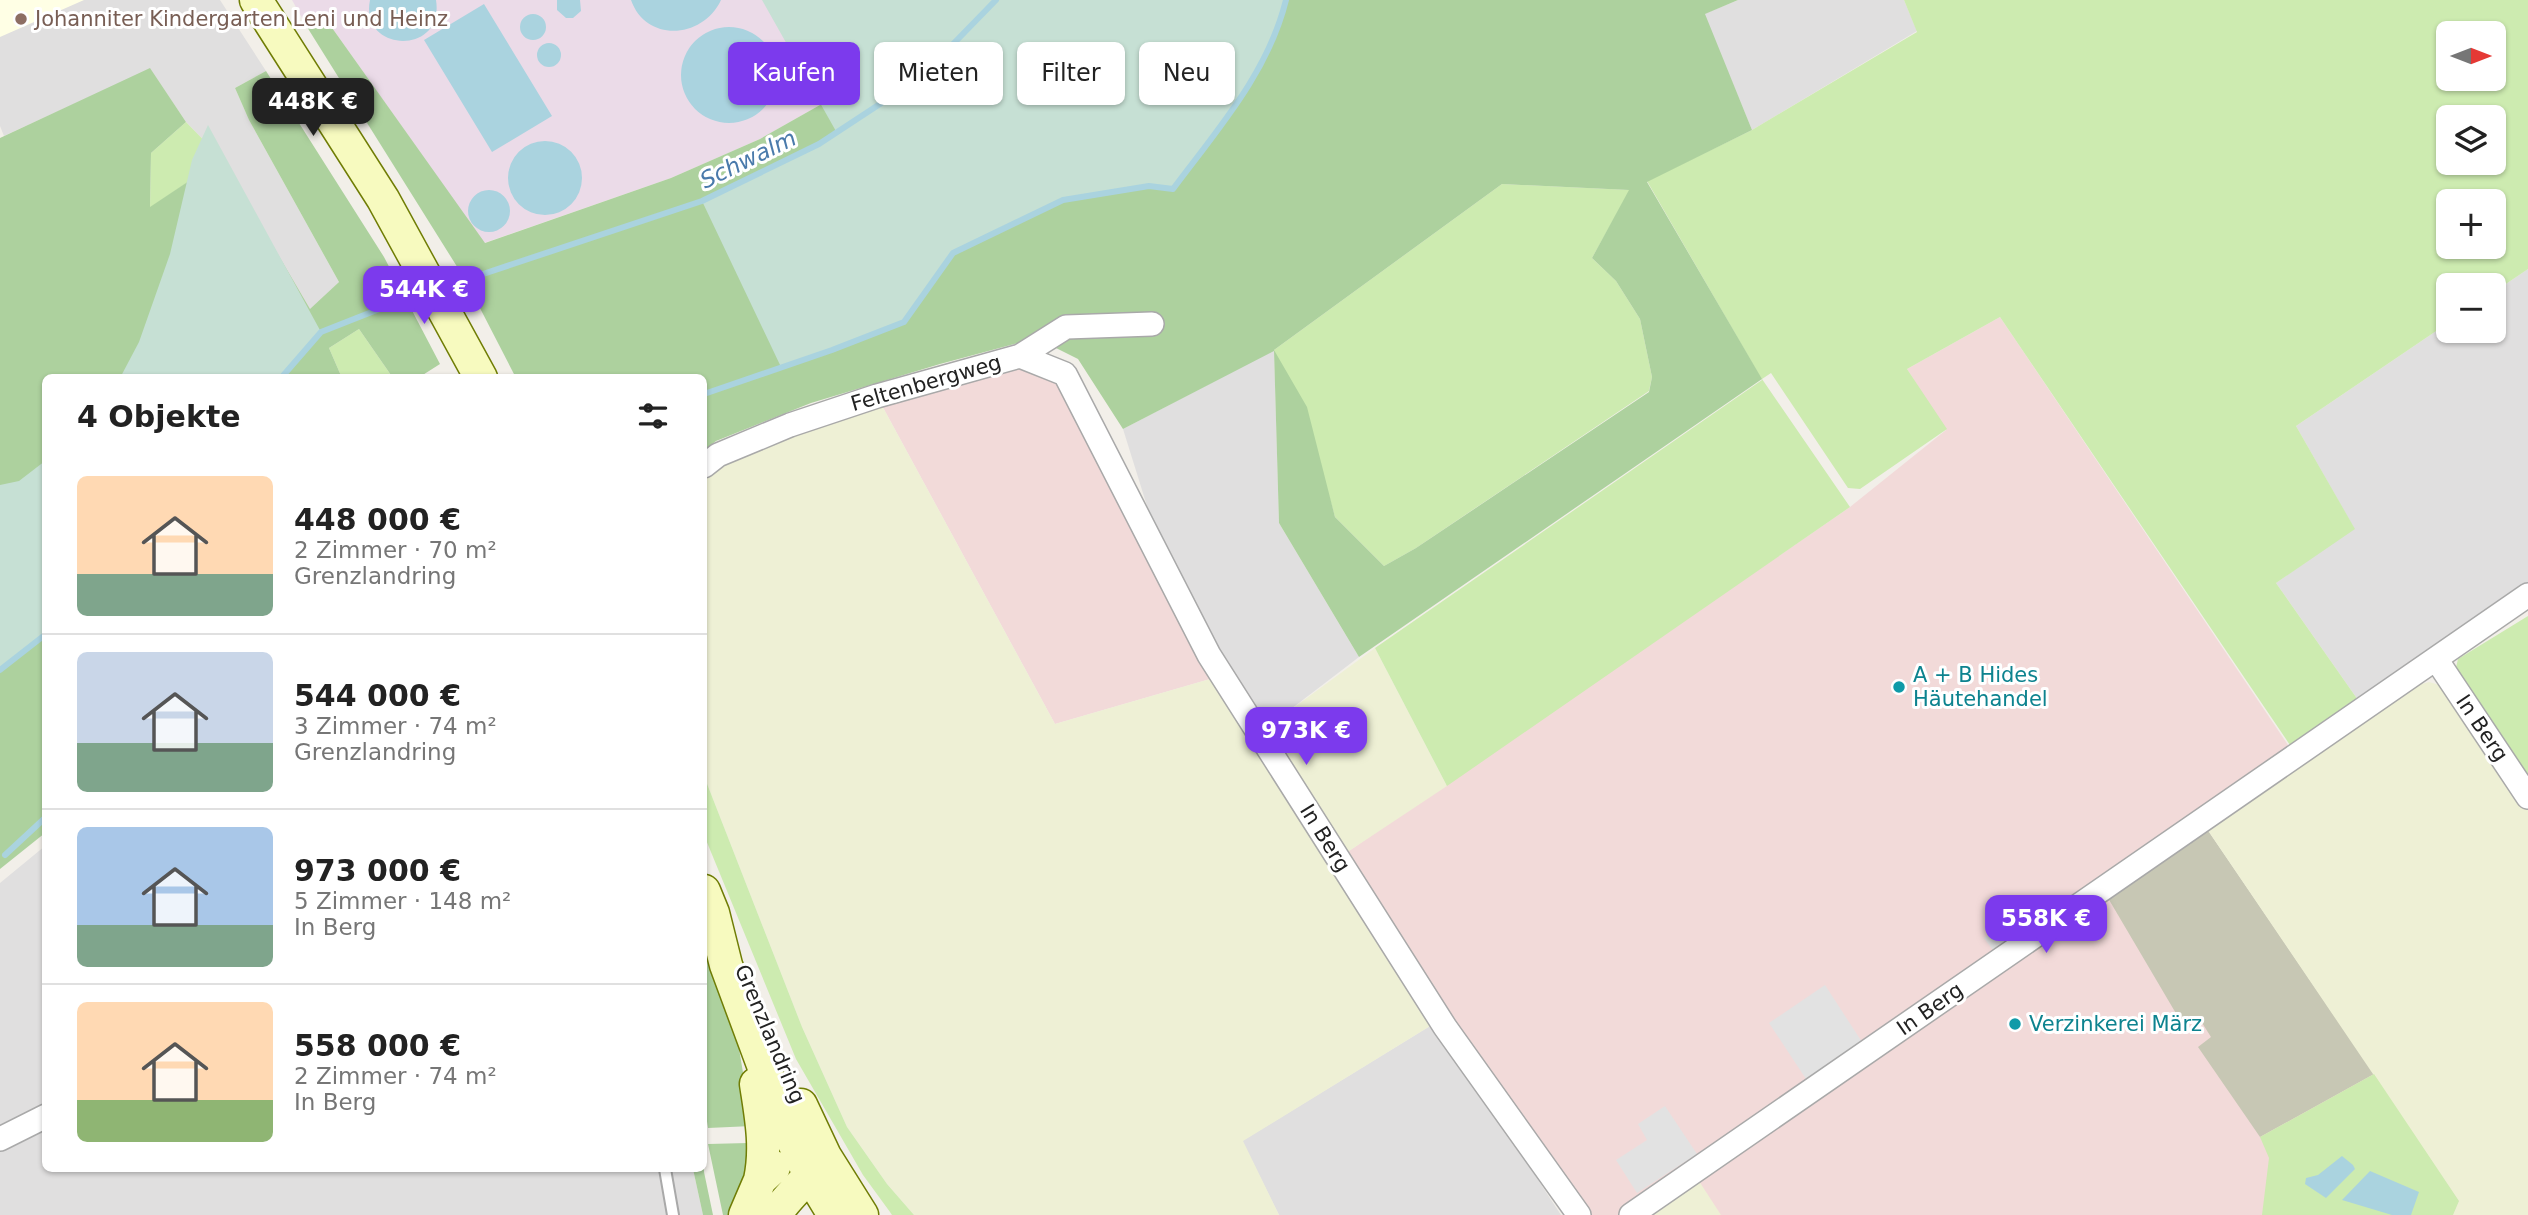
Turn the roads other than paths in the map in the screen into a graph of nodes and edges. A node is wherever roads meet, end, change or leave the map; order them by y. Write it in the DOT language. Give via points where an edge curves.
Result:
graph roads {
  1 [pos="256,0"];
  2 [pos="1152,324"];
  3 [pos="1020,356"];
  4 [pos="479,374"];
  5 [pos="707,464"];
  6 [pos="2528,595"];
  7 [pos="2436,659"];
  8 [pos="2528,797"];
  9 [pos="708,902"];
  10 [pos="744,1014"];
  11 [pos="42,1118"];
  12 [pos="0,1139"];
  13 [pos="812,1163"];
  14 [pos="666,1172"];
  15 [pos="760,1180"];
  16 [pos="673,1215"];
  17 [pos="745,1215"];
  18 [pos="775,1215"];
  19 [pos="834,1215"];
  20 [pos="862,1215"];
  21 [pos="1579,1215"];
  22 [pos="1632,1215"];
  1 -- 4 [label="main road" via="383,199"];
  2 -- 3 [label="street, Feltenbergweg" via="1066,327"];
  3 -- 5 [label="street, Feltenbergweg" via="790,425"];
  3 -- 21 [label="street, In Berg" via="1065,374 1209,655 1445,1027"];
  6 -- 7 [label="street, In Berg"];
  7 -- 8 [label="street, In Berg"];
  7 -- 22 [label="street, In Berg"];
  9 -- 10 [label="main road, Grenzlandring"];
  9 -- 13 [label="main road, Grenzlandring" via="729,939 806,1119"];
  10 -- 13 [label="main road, Grenzlandring" via="786,1127"];
  10 -- 15 [label="main road" via="763,1131"];
  11 -- 12 [label="street"];
  13 -- 15 [label="main road" via="786,1160"];
  13 -- 18 [label="main road"];
  13 -- 19 [label="main road"];
  13 -- 20 [label="main road"];
  14 -- 16 [label="lane"];
  15 -- 17 [label="main road"];
}
